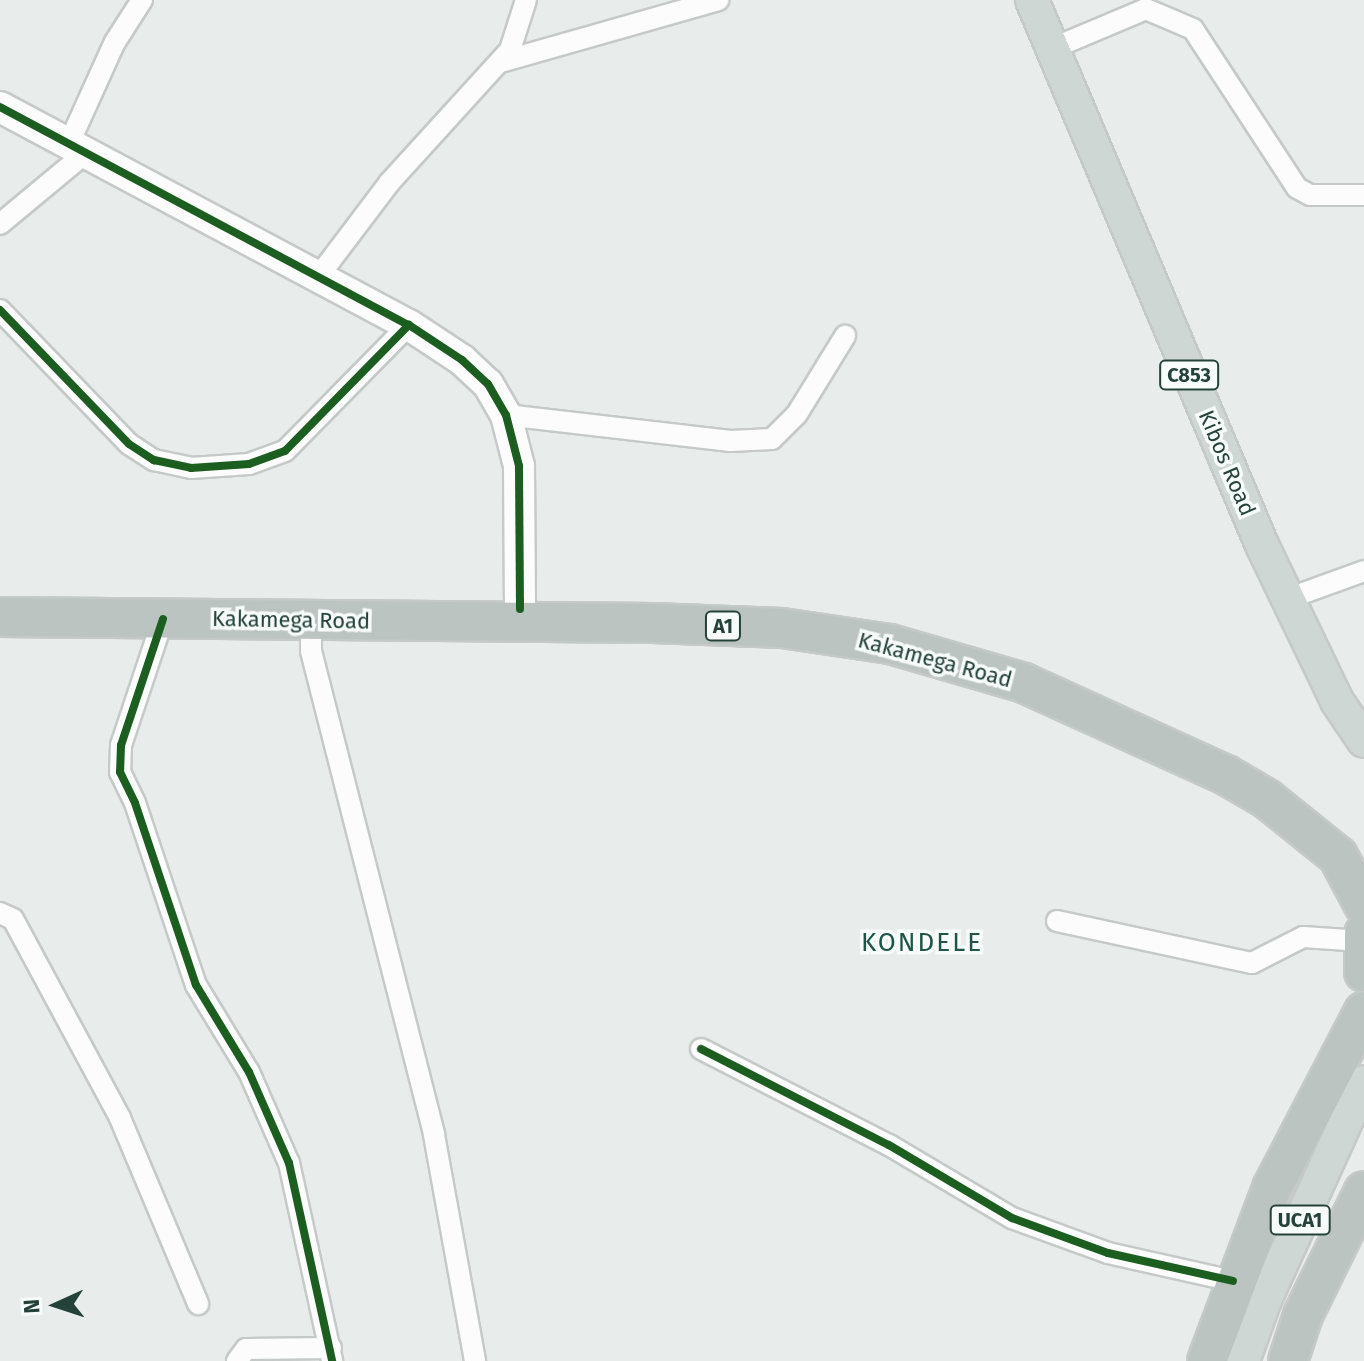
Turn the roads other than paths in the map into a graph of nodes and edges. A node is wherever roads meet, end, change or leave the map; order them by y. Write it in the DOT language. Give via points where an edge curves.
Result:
graph roads {
  1 [pos="142,0"];
  2 [pos="526,0"];
  3 [pos="718,0"];
  4 [pos="1032,0"];
  5 [pos="1051,49"];
  6 [pos="501,62"];
  7 [pos="0,107"];
  8 [pos="79,146"];
  9 [pos="1364,195"];
  10 [pos="0,224"];
  11 [pos="318,277"];
  12 [pos="0,310"];
  13 [pos="409,325"];
  14 [pos="845,336"];
  15 [pos="506,415"];
  16 [pos="1364,571"];
  17 [pos="1287,599"];
  18 [pos="0,604"];
  19 [pos="520,609"];
  20 [pos="0,617"];
  21 [pos="163,619"];
  22 [pos="311,621"];
  23 [pos="1364,741"];
  24 [pos="1364,844"];
  25 [pos="0,913"];
  26 [pos="1057,921"];
  27 [pos="1364,938"];
  28 [pos="1364,1011"];
  29 [pos="701,1049"];
  30 [pos="1364,1082"];
  31 [pos="1364,1115"];
  32 [pos="1364,1191"];
  33 [pos="1233,1281"];
  34 [pos="198,1304"];
  35 [pos="331,1354"];
  36 [pos="237,1361"];
  37 [pos="475,1361"];
  38 [pos="1207,1361"];
  39 [pos="1243,1361"];
  40 [pos="1256,1361"];
  41 [pos="1288,1361"];
  1 -- 8 [label="street" via="115,42"];
  2 -- 6 [label="street" via="515,41"];
  3 -- 6 [label="street"];
  4 -- 5 [label="main road, Kibos Road / C853"];
  5 -- 9 [label="street" via="1141,10 1180,23 1204,41 1297,188 1310,195"];
  5 -- 17 [label="main road, Kibos Road / C853"];
  6 -- 11 [label="street" via="389,183"];
  7 -- 8 [label="street"];
  8 -- 10 [label="street"];
  8 -- 11 [label="street"];
  11 -- 13 [label="street"];
  12 -- 13 [label="street" via="129,444 154,460 191,468 249,464 285,451"];
  13 -- 15 [label="street" via="488,384"];
  14 -- 15 [label="street" via="797,414 772,439 731,441"];
  15 -- 19 [label="street" via="519,466"];
  16 -- 17 [label="street"];
  17 -- 23 [label="main road, Kibos Road / C853" via="1337,701"];
  18 -- 19 [label="highway, Kakamega Road / A1"];
  19 -- 24 [label="highway, Kakamega Road / A1" via="783,620 889,634 977,658 1098,702 1227,766"];
  20 -- 21 [label="highway, Kakamega Road / A1"];
  21 -- 22 [label="highway, Kakamega Road / A1"];
  21 -- 35 [label="street" via="121,745 120,772 196,985 249,1072 289,1163"];
  22 -- 27 [label="highway, Kakamega Road / A1" via="782,628 890,644 1024,683 1267,799 1338,856"];
  22 -- 37 [label="street" via="311,651 434,1135"];
  25 -- 34 [label="street" via="13,919 120,1118"];
  26 -- 27 [label="street" via="1252,963 1303,937"];
  28 -- 33 [label="highway" via="1297,1133"];
  29 -- 33 [label="street" via="889,1145 1012,1218 1108,1253"];
  30 -- 39 [label="main road, UCA1" via="1265,1300"];
  31 -- 40 [label="main road, UCA1" via="1279,1294"];
  32 -- 41 [label="highway" via="1303,1315"];
  33 -- 38 [label="highway"];
  35 -- 36 [label="street" via="246,1349"];
}
